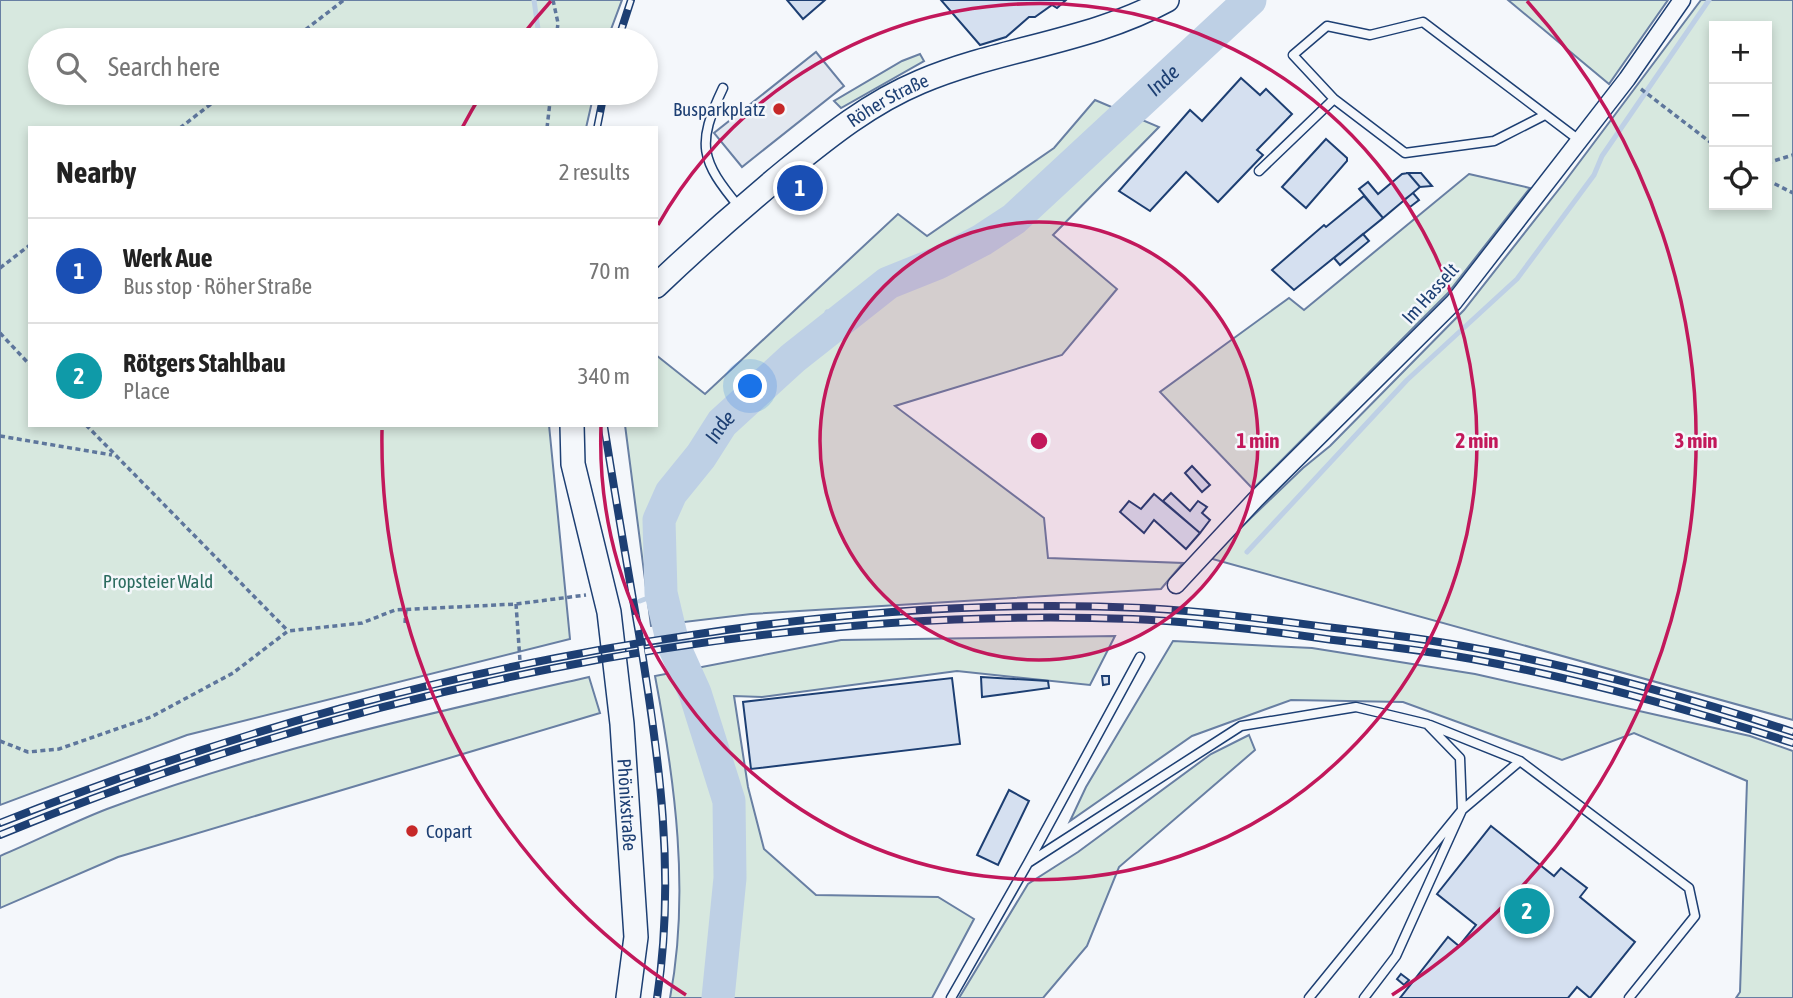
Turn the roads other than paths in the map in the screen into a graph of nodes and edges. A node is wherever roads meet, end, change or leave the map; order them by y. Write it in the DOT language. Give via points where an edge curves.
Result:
graph roads {
  1 [pos="1167,0"];
  2 [pos="1682,0"];
  3 [pos="723,88"];
  4 [pos="1334,99"];
  5 [pos="1545,115"];
  6 [pos="1578,140"];
  7 [pos="1259,172"];
  8 [pos="740,208"];
  9 [pos="658,284"];
  10 [pos="572,427"];
  11 [pos="1176,585"];
  12 [pos="1140,657"];
  13 [pos="1427,724"];
  14 [pos="1520,761"];
  15 [pos="1462,810"];
  16 [pos="1028,863"];
  17 [pos="628,998"];
  18 [pos="951,998"];
  19 [pos="1309,998"];
  20 [pos="1364,998"];
  21 [pos="1629,998"];
  1 -- 8 [label="main road, Röher Straße" via="1145,12 965,66 893,95 854,117"];
  2 -- 6 [label="street, Im Hasselt"];
  3 -- 8 [label="lane" via="705,133 705,150 712,171"];
  4 -- 5 [label="lane" via="1405,153 1494,141"];
  4 -- 5 [label="lane" via="1293,55 1327,26 1370,35 1423,22"];
  4 -- 7 [label="lane"];
  5 -- 6 [label="lane"];
  6 -- 11 [label="street, Im Hasselt" via="1454,302"];
  8 -- 9 [label="main road, Röher Straße"];
  10 -- 17 [label="main road, Phönixstraße" via="573,464 607,601 622,724 636,937"];
  12 -- 16 [label="lane"];
  13 -- 14 [label="lane"];
  13 -- 15 [label="lane" via="1460,758"];
  13 -- 16 [label="lane" via="1356,707 1241,726"];
  14 -- 15 [label="lane"];
  14 -- 21 [label="lane" via="1689,888 1695,916"];
  15 -- 19 [label="lane"];
  15 -- 20 [label="lane" via="1396,956"];
  16 -- 18 [label="lane"];
}
